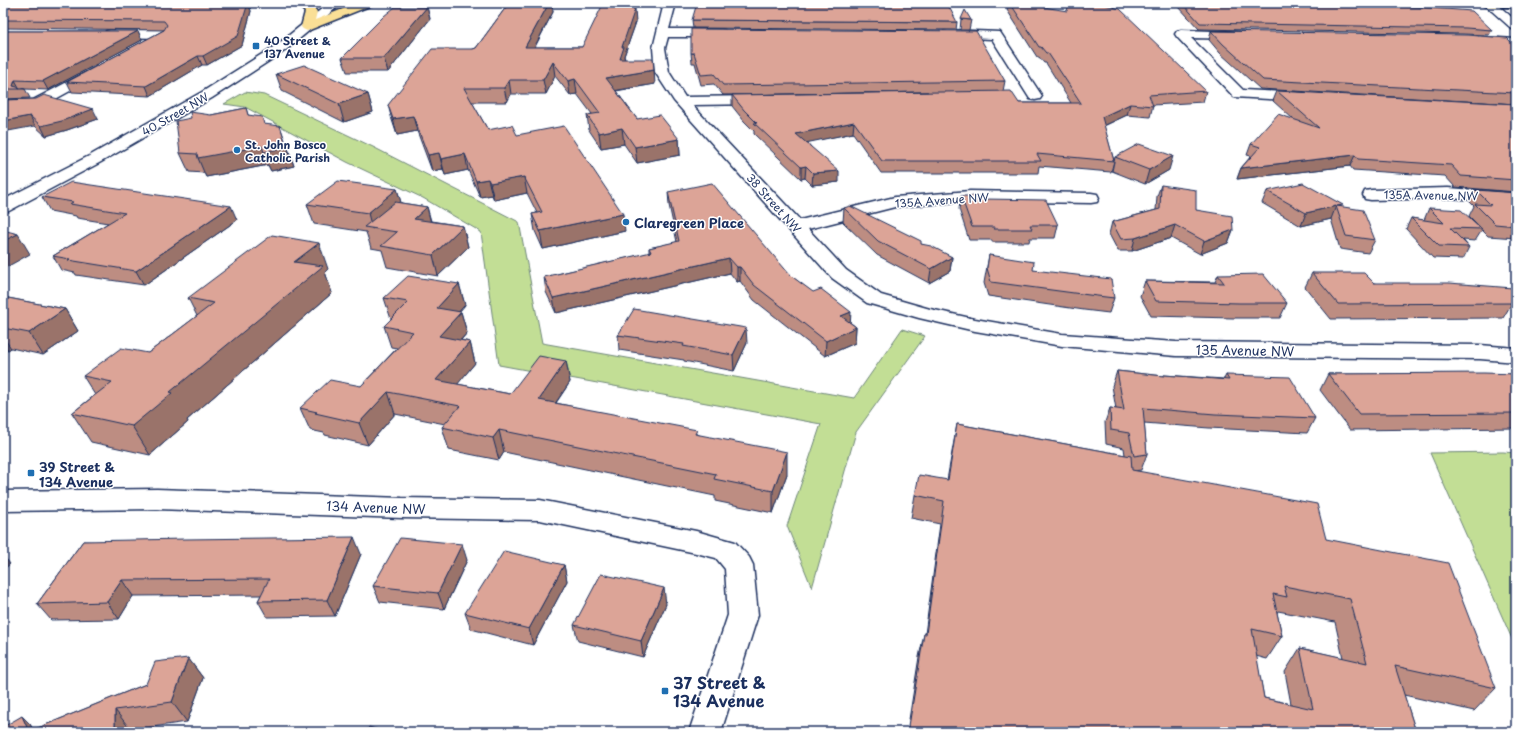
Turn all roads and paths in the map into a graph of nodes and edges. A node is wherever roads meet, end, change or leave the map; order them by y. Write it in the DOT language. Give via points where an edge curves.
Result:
graph roads {
  1 [pos="301,3"];
  2 [pos="336,3"];
  3 [pos="368,3"];
  4 [pos="670,3"];
  5 [pos="1484,3"];
  6 [pos="1489,3"];
  7 [pos="1516,4"];
  8 [pos="307,27"];
  9 [pos="1516,27"];
  10 [pos="663,33"];
  11 [pos="734,33"];
  12 [pos="94,34"];
  13 [pos="932,34"];
  14 [pos="1251,36"];
  15 [pos="1471,40"];
  16 [pos="1516,43"];
  17 [pos="143,45"];
  18 [pos="110,64"];
  19 [pos="1019,96"];
  20 [pos="1318,98"];
  21 [pos="775,99"];
  22 [pos="681,101"];
  23 [pos="3,104"];
  24 [pos="1371,195"];
  25 [pos="1091,198"];
  26 [pos="1516,198"];
  27 [pos="3,207"];
  28 [pos="795,227"];
  29 [pos="975,325"];
  30 [pos="1516,354"];
  31 [pos="3,501"];
  32 [pos="705,732"];
  1 -- 8 [label="main road" via="311,12"];
  2 -- 8 [label="street, 40 Street NW"];
  3 -- 8 [label="main road"];
  4 -- 10 [label="street, 38 Street NW"];
  5 -- 6 [label="main road"];
  6 -- 7 [label="main road"];
  6 -- 9 [label="street"];
  8 -- 27 [label="street, 40 Street NW" via="270,55 207,95 95,159"];
  10 -- 11 [label="street"];
  10 -- 22 [label="street, 38 Street NW" via="659,48 662,72"];
  12 -- 17 [label="street" via="163,34"];
  13 -- 19 [label="street" via="996,35 1035,96"];
  14 -- 20 [label="street" via="1181,34 1239,94"];
  15 -- 16 [label="street"];
  18 -- 23 [label="street" via="36,104"];
  21 -- 22 [label="street"];
  22 -- 28 [label="street, 38 Street NW"];
  24 -- 26 [label="street, 135A Avenue NW" via="1448,193"];
  25 -- 28 [label="street, 135A Avenue NW" via="970,196 895,202"];
  28 -- 29 [label="street, 38 Street NW" via="839,274 874,298 926,314"];
  29 -- 30 [label="street, 135 Avenue NW" via="1062,340 1176,349"];
  31 -- 32 [label="street, 134 Avenue NW" via="157,498 402,508 540,510 725,550 739,565 743,615"];
}
